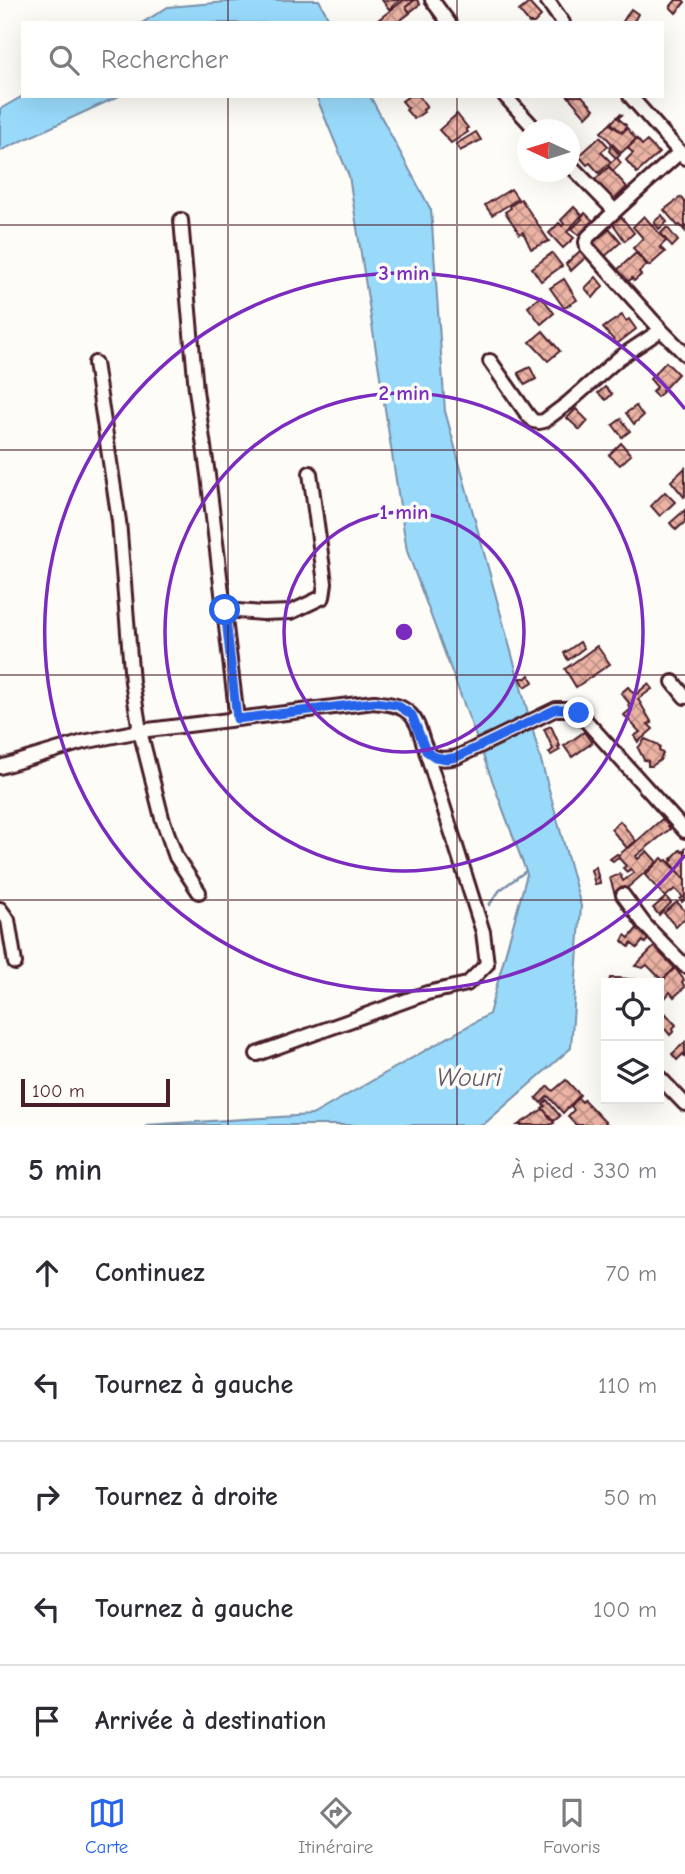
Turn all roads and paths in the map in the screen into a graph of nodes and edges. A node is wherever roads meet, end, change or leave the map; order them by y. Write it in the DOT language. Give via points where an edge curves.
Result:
graph roads {
  1 [pos="432,0"];
  2 [pos="547,0"];
  3 [pos="448,21"];
  4 [pos="563,21"];
  5 [pos="507,98"];
  6 [pos="632,98"];
  7 [pos="526,119"];
  8 [pos="682,155"];
  9 [pos="580,176"];
  10 [pos="615,211"];
  11 [pos="181,220"];
  12 [pos="661,330"];
  13 [pos="685,354"];
  14 [pos="490,360"];
  15 [pos="95,363"];
  16 [pos="310,472"];
  17 [pos="225,610"];
  18 [pos="673,682"];
  19 [pos="685,697"];
  20 [pos="237,719"];
  21 [pos="140,731"];
  22 [pos="426,751"];
  23 [pos="0,767"];
  24 [pos="685,831"];
  25 [pos="199,892"];
  26 [pos="623,895"];
  27 [pos="0,909"];
  28 [pos="15,963"];
  29 [pos="685,966"];
  30 [pos="257,1054"];
  31 [pos="664,1082"];
  32 [pos="685,1104"];
  1 -- 3 [label="street"];
  2 -- 4 [label="street"];
  5 -- 7 [label="street"];
  6 -- 8 [label="street"];
  8 -- 10 [label="street"];
  9 -- 10 [label="street"];
  10 -- 12 [label="street" via="588,237 587,247"];
  11 -- 17 [label="street" via="196,390"];
  12 -- 13 [label="street"];
  12 -- 14 [label="street" via="544,421 533,421"];
  15 -- 21 [label="street" via="119,521"];
  16 -- 17 [label="street" via="323,597 291,612"];
  17 -- 20 [label="street"];
  18 -- 19 [label="street"];
  20 -- 21 [label="street"];
  20 -- 22 [label="street" via="374,702 397,705 412,715"];
  21 -- 23 [label="street" via="83,742"];
  21 -- 25 [label="street" via="176,857"];
  22 -- 24 [label="street" via="435,757 457,757 556,709 570,709 579,713"];
  22 -- 30 [label="street" via="483,932 487,964 467,984 427,993"];
  26 -- 29 [label="street"];
  27 -- 28 [label="street" via="8,920"];
  31 -- 32 [label="street"];
}
